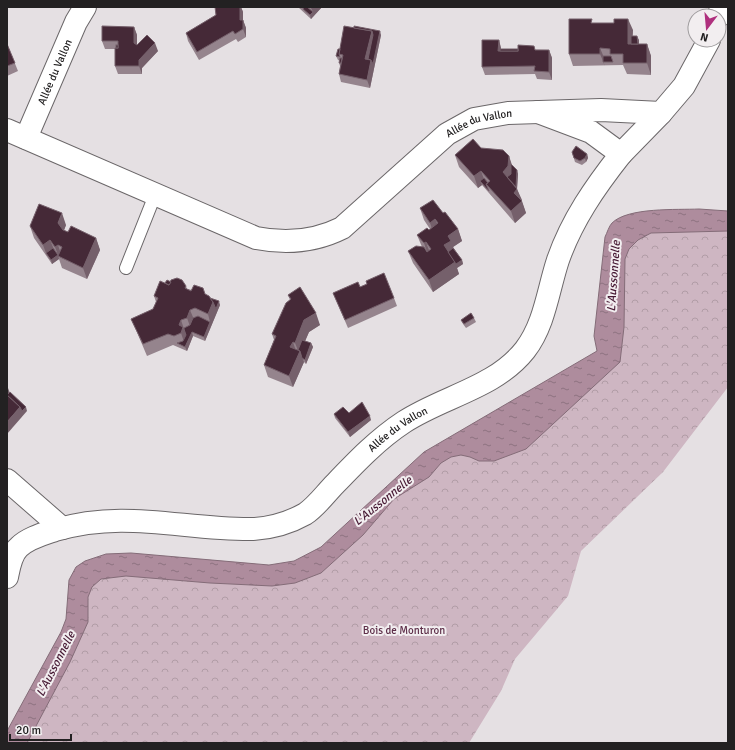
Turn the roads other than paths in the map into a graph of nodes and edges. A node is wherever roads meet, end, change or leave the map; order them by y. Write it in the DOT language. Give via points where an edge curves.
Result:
graph roads {
  1 [pos="85,7"];
  2 [pos="705,48"];
  3 [pos="538,112"];
  4 [pos="661,113"];
  5 [pos="16,134"];
  6 [pos="621,154"];
  7 [pos="155,195"];
  8 [pos="126,268"];
  9 [pos="7,480"];
  10 [pos="62,528"];
  11 [pos="8,568"];
  1 -- 5 [label="street, Allée du Vallon"];
  2 -- 4 [label="street, Allée du Vallon" via="684,86"];
  3 -- 4 [label="street, Allée du Vallon" via="601,110"];
  3 -- 6 [label="street, Allée du Vallon" via="591,132"];
  3 -- 7 [label="street, Allée du Vallon" via="490,115 460,126 436,144 342,228 309,240 281,242 256,238"];
  4 -- 6 [label="street, Allée du Vallon"];
  5 -- 7 [label="street, Allée du Vallon"];
  6 -- 10 [label="street, Allée du Vallon" via="584,203 559,259 538,328 525,350 504,370 482,384 448,398 404,422 361,457 307,513 290,522 253,529 121,520"];
  7 -- 8 [label="lane"];
  9 -- 10 [label="street"];
  10 -- 11 [label="street, Allée du Vallon" via="24,542"];
}
